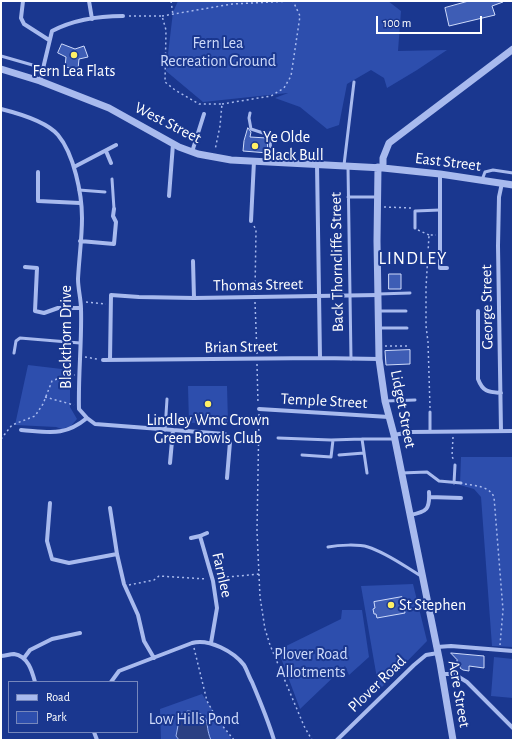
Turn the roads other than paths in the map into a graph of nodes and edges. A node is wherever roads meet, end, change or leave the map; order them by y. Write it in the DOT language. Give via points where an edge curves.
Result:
graph roads {
  1 [pos="23,1"];
  2 [pos="89,1"];
  3 [pos="123,16"];
  4 [pos="92,19"];
  5 [pos="49,40"];
  6 [pos="513,49"];
  7 [pos="1,56"];
  8 [pos="42,68"];
  9 [pos="1,69"];
  10 [pos="40,81"];
  11 [pos="354,82"];
  12 [pos="1,109"];
  13 [pos="250,113"];
  14 [pos="204,114"];
  15 [pos="173,143"];
  16 [pos="116,145"];
  17 [pos="106,151"];
  18 [pos="192,152"];
  19 [pos="254,161"];
  20 [pos="270,162"];
  21 [pos="111,163"];
  22 [pos="317,164"];
  23 [pos="346,165"];
  24 [pos="74,167"];
  25 [pos="381,168"];
  26 [pos="38,172"];
  27 [pos="513,173"];
  28 [pos="440,174"];
  29 [pos="112,179"];
  30 [pos="482,180"];
  31 [pos="502,183"];
  32 [pos="513,185"];
  33 [pos="79,190"];
  34 [pos="105,192"];
  35 [pos="169,196"];
  36 [pos="348,197"];
  37 [pos="378,197"];
  38 [pos="80,203"];
  39 [pos="114,209"];
  40 [pos="440,210"];
  41 [pos="251,221"];
  42 [pos="415,228"];
  43 [pos="80,241"];
  44 [pos="193,261"];
  45 [pos="25,267"];
  46 [pos="447,268"];
  47 [pos="410,293"];
  48 [pos="378,294"];
  49 [pos="318,295"];
  50 [pos="350,295"];
  51 [pos="194,298"];
  52 [pos="81,308"];
  53 [pos="378,311"];
  54 [pos="406,311"];
  55 [pos="478,311"];
  56 [pos="379,328"];
  57 [pos="407,328"];
  58 [pos="80,343"];
  59 [pos="14,354"];
  60 [pos="320,358"];
  61 [pos="351,359"];
  62 [pos="379,359"];
  63 [pos="103,360"];
  64 [pos="110,360"];
  65 [pos="501,393"];
  66 [pos="167,399"];
  67 [pos="416,400"];
  68 [pos="385,401"];
  69 [pos="259,409"];
  70 [pos="430,412"];
  71 [pos="389,417"];
  72 [pos="87,418"];
  73 [pos="21,430"];
  74 [pos="165,430"];
  75 [pos="173,430"];
  76 [pos="430,431"];
  77 [pos="501,431"];
  78 [pos="513,431"];
  79 [pos="394,437"];
  80 [pos="278,438"];
  81 [pos="362,439"];
  82 [pos="333,440"];
  83 [pos="364,452"];
  84 [pos="302,455"];
  85 [pos="339,455"];
  86 [pos="170,463"];
  87 [pos="455,465"];
  88 [pos="367,473"];
  89 [pos="401,473"];
  90 [pos="227,478"];
  91 [pos="454,482"];
  92 [pos="461,483"];
  93 [pos="428,492"];
  94 [pos="429,497"];
  95 [pos="461,498"];
  96 [pos="50,503"];
  97 [pos="110,508"];
  98 [pos="410,515"];
  99 [pos="207,533"];
  100 [pos="200,536"];
  101 [pos="191,538"];
  102 [pos="328,547"];
  103 [pos="117,554"];
  104 [pos="422,577"];
  105 [pos="80,633"];
  106 [pos="211,643"];
  107 [pos="437,650"];
  108 [pos="513,651"];
  109 [pos="1,656"];
  110 [pos="24,658"];
  111 [pos="154,658"];
  112 [pos="441,674"];
  113 [pos="35,681"];
  114 [pos="113,681"];
  115 [pos="513,728"];
  116 [pos="274,740"];
  117 [pos="337,740"];
  118 [pos="453,740"];
  1 -- 5 [label="street" via="21,18 24,24"];
  2 -- 4 [label="street"];
  3 -- 4 [label="street"];
  4 -- 5 [label="street" via="60,27 52,31"];
  5 -- 8 [label="street"];
  6 -- 25 [label="street, Lidget Street" via="389,143"];
  7 -- 8 [label="lane"];
  8 -- 10 [label="street"];
  9 -- 10 [label="street, West Street"];
  10 -- 15 [label="street, West Street" via="109,108"];
  11 -- 23 [label="lane, Back Thorncliffe Street"];
  12 -- 24 [label="street, Blackthorn Drive" via="37,120 58,134"];
  13 -- 20 [label="lane" via="252,129 270,137"];
  14 -- 18 [label="street"];
  15 -- 18 [label="street, West Street"];
  15 -- 35 [label="street"];
  16 -- 17 [label="street"];
  17 -- 21 [label="street"];
  17 -- 24 [label="street"];
  18 -- 19 [label="street, West Street" via="231,160"];
  19 -- 20 [label="street, West Street"];
  19 -- 41 [label="street"];
  20 -- 22 [label="street, West Street"];
  22 -- 23 [label="street, West Street"];
  22 -- 49 [label="street"];
  23 -- 25 [label="street, West Street"];
  23 -- 36 [label="lane, Back Thorncliffe Street"];
  24 -- 33 [label="street, Blackthorn Drive"];
  25 -- 28 [label="street, East Street"];
  25 -- 37 [label="street, Lidget Street"];
  26 -- 38 [label="street" via="38,201"];
  27 -- 30 [label="lane" via="493,170 486,172"];
  28 -- 30 [label="street, East Street"];
  28 -- 40 [label="street"];
  29 -- 39 [label="lane"];
  30 -- 31 [label="street, East Street"];
  31 -- 32 [label="street, East Street"];
  31 -- 65 [label="street, George Street" via="499,197 498,246"];
  33 -- 34 [label="lane"];
  33 -- 38 [label="street, Blackthorn Drive"];
  36 -- 37 [label="lane"];
  36 -- 50 [label="lane, Back Thorncliffe Street"];
  37 -- 48 [label="street, Lidget Street"];
  38 -- 43 [label="street, Blackthorn Drive"];
  39 -- 43 [label="street" via="114,244"];
  40 -- 42 [label="lane" via="415,211"];
  40 -- 46 [label="street" via="440,268"];
  43 -- 52 [label="street, Blackthorn Drive" via="78,288"];
  44 -- 51 [label="street"];
  45 -- 52 [label="street" via="36,268 34,311 44,313 58,308"];
  47 -- 48 [label="lane"];
  48 -- 50 [label="street, Thomas Street"];
  48 -- 53 [label="street, Lidget Street"];
  49 -- 50 [label="street, Thomas Street"];
  49 -- 51 [label="street, Thomas Street"];
  49 -- 60 [label="street"];
  50 -- 61 [label="lane, Back Thorncliffe Street"];
  51 -- 64 [label="street, Thomas Street" via="111,295"];
  52 -- 58 [label="street, Blackthorn Drive"];
  53 -- 54 [label="lane"];
  53 -- 56 [label="street, Lidget Street"];
  55 -- 65 [label="street" via="478,379 481,388"];
  56 -- 57 [label="lane"];
  56 -- 62 [label="street, Lidget Street"];
  58 -- 59 [label="lane" via="20,338 16,341"];
  58 -- 72 [label="street, Blackthorn Drive" via="79,409"];
  60 -- 61 [label="street, Brian Street"];
  60 -- 64 [label="street, Brian Street"];
  61 -- 62 [label="street, Brian Street"];
  62 -- 68 [label="street, Lidget Street"];
  63 -- 64 [label="street, Brian Street"];
  65 -- 77 [label="street, George Street"];
  66 -- 74 [label="lane"];
  67 -- 68 [label="lane"];
  68 -- 71 [label="street, Lidget Street"];
  69 -- 71 [label="street, Temple Street"];
  70 -- 76 [label="lane"];
  71 -- 79 [label="street, Lidget Street"];
  72 -- 73 [label="street" via="76,427 59,432"];
  72 -- 74 [label="street" via="95,424"];
  74 -- 75 [label="street"];
  75 -- 86 [label="street"];
  75 -- 90 [label="street" via="220,433 227,436 230,442"];
  76 -- 77 [label="street"];
  76 -- 79 [label="street" via="410,432"];
  77 -- 78 [label="street"];
  79 -- 81 [label="lane"];
  79 -- 89 [label="street, Lidget Street"];
  80 -- 82 [label="lane"];
  81 -- 82 [label="lane"];
  81 -- 83 [label="lane"];
  82 -- 84 [label="lane" via="332,457"];
  83 -- 85 [label="lane"];
  83 -- 88 [label="lane"];
  87 -- 91 [label="lane"];
  89 -- 91 [label="lane" via="427,472 438,481"];
  89 -- 98 [label="street, Lidget Street"];
  91 -- 92 [label="lane"];
  93 -- 94 [label="street"];
  94 -- 95 [label="street"];
  94 -- 98 [label="street" via="427,510"];
  96 -- 103 [label="street" via="47,542 52,559 70,563"];
  97 -- 103 [label="street"];
  98 -- 104 [label="street, Lidget Street"];
  99 -- 100 [label="street, Farnlee"];
  100 -- 101 [label="street, Farnlee"];
  100 -- 106 [label="street, Farnlee" via="213,579 217,608"];
  102 -- 104 [label="lane" via="367,547 390,557"];
  103 -- 111 [label="street" via="124,585 138,615 144,641"];
  104 -- 107 [label="street, Lidget Street"];
  105 -- 110 [label="street" via="52,639 30,650"];
  106 -- 111 [label="street" via="192,643"];
  106 -- 116 [label="street" via="229,652 244,665 266,714"];
  107 -- 108 [label="street" via="450,646"];
  107 -- 112 [label="street, Acre Street"];
  107 -- 117 [label="street, Plover Road" via="414,665"];
  109 -- 110 [label="street" via="14,654"];
  110 -- 113 [label="street"];
  111 -- 114 [label="street" via="119,671"];
  112 -- 115 [label="street" via="454,674 467,682"];
  112 -- 118 [label="street, Acre Street"];
}
